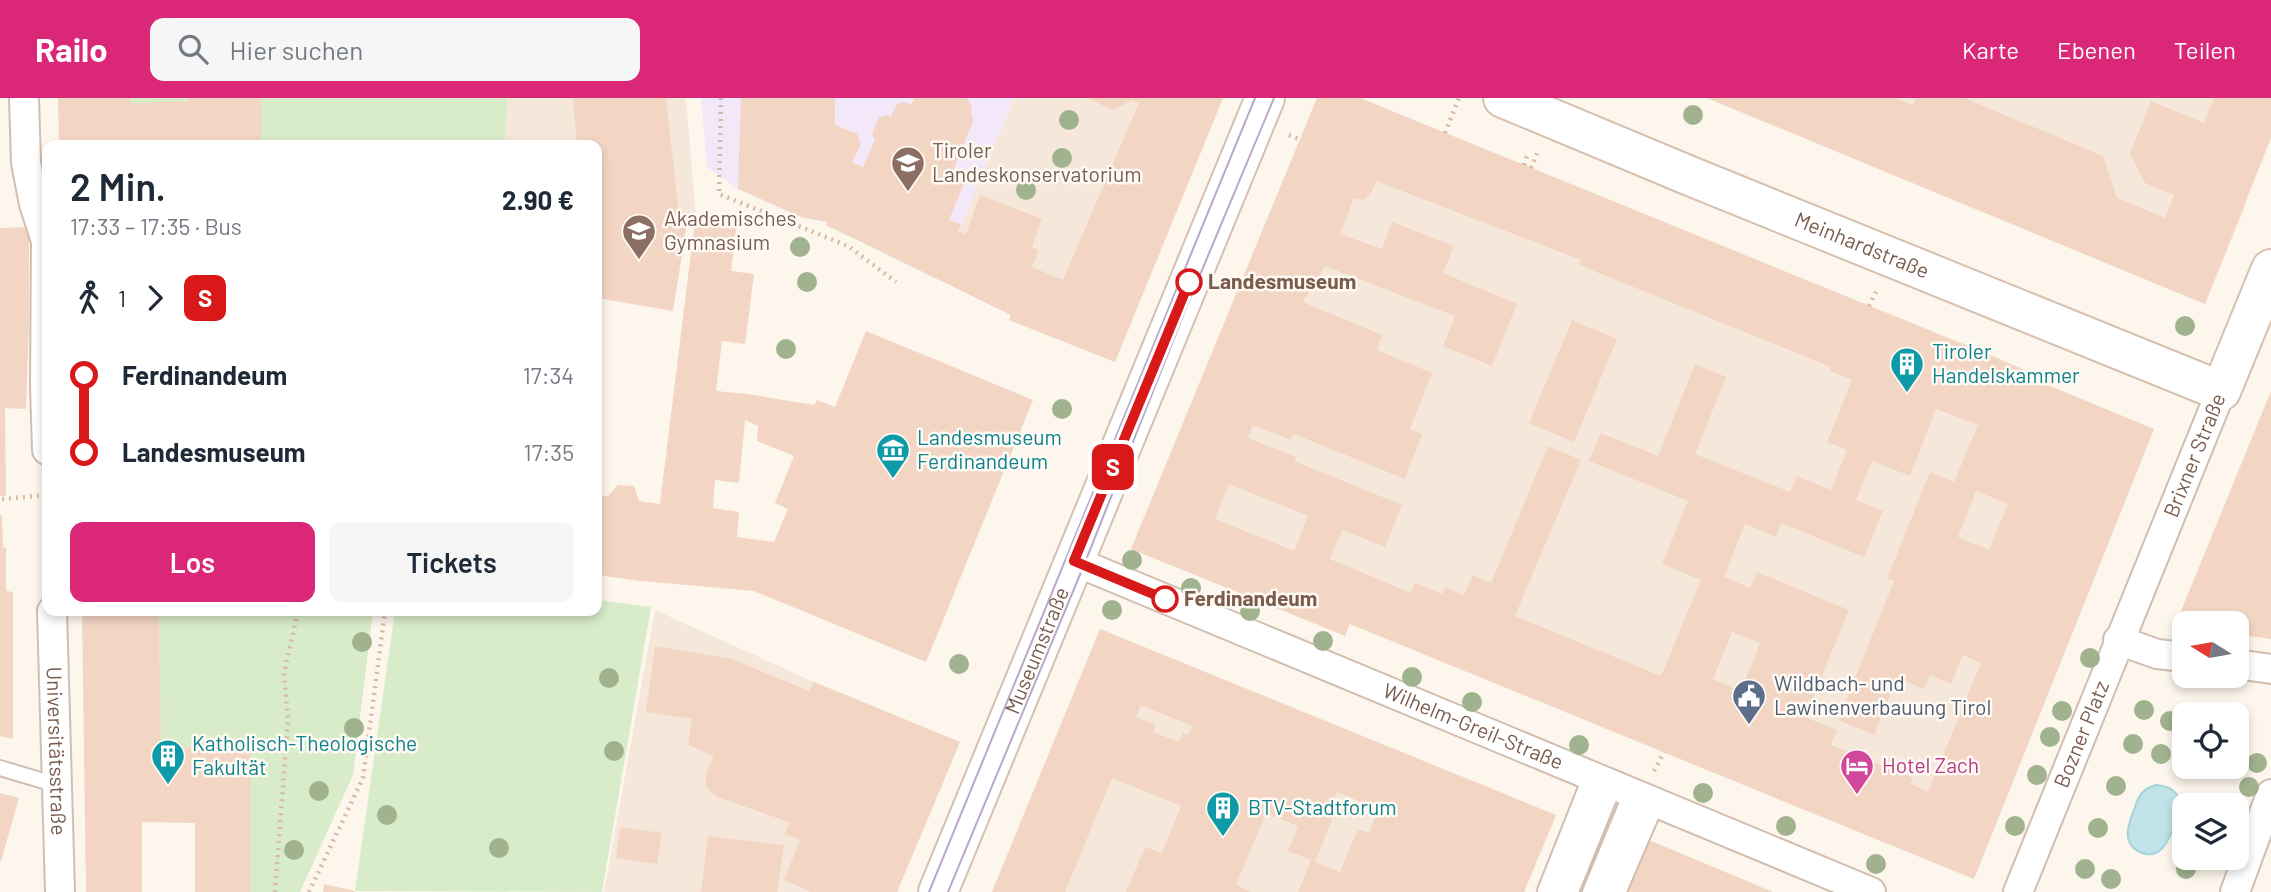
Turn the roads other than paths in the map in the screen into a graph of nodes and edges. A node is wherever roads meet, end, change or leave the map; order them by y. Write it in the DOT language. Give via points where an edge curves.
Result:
graph roads {
  1 [pos="24,98"];
  2 [pos="1265,98"];
  3 [pos="1503,98"];
  4 [pos="42,229"];
  5 [pos="2271,269"];
  6 [pos="2221,391"];
  7 [pos="1074,561"];
  8 [pos="52,616"];
  9 [pos="2118,640"];
  10 [pos="2172,656"];
  11 [pos="2249,666"];
  12 [pos="2271,669"];
  13 [pos="0,768"];
  14 [pos="57,785"];
  15 [pos="1623,790"];
  16 [pos="2271,794"];
  17 [pos="61,892"];
  18 [pos="938,892"];
  19 [pos="1552,892"];
  20 [pos="1571,892"];
  21 [pos="1590,892"];
  22 [pos="1611,892"];
  23 [pos="1871,892"];
  24 [pos="2018,892"];
  25 [pos="2235,892"];
  1 -- 4 [label="street" via="26,163"];
  2 -- 7 [label="street, Museumstraße"];
  3 -- 6 [label="street, Meinhardstraße"];
  5 -- 6 [label="street, Brixner Straße"];
  6 -- 9 [label="street, Brixner Straße"];
  7 -- 15 [label="street, Wilhelm-Greil-Straße"];
  7 -- 18 [label="street, Museumstraße"];
  8 -- 14 [label="street, Universitätsstraße"];
  9 -- 10 [label="street"];
  9 -- 24 [label="street, Bozner Platz"];
  11 -- 12 [label="street"];
  13 -- 14 [label="lane"];
  14 -- 17 [label="street, Universitätsstraße"];
  15 -- 19 [label="street"];
  15 -- 20 [label="lane"];
  15 -- 21 [label="lane"];
  15 -- 22 [label="street"];
  15 -- 23 [label="street, Wilhelm-Greil-Straße"];
  16 -- 25 [label="street"];
}
